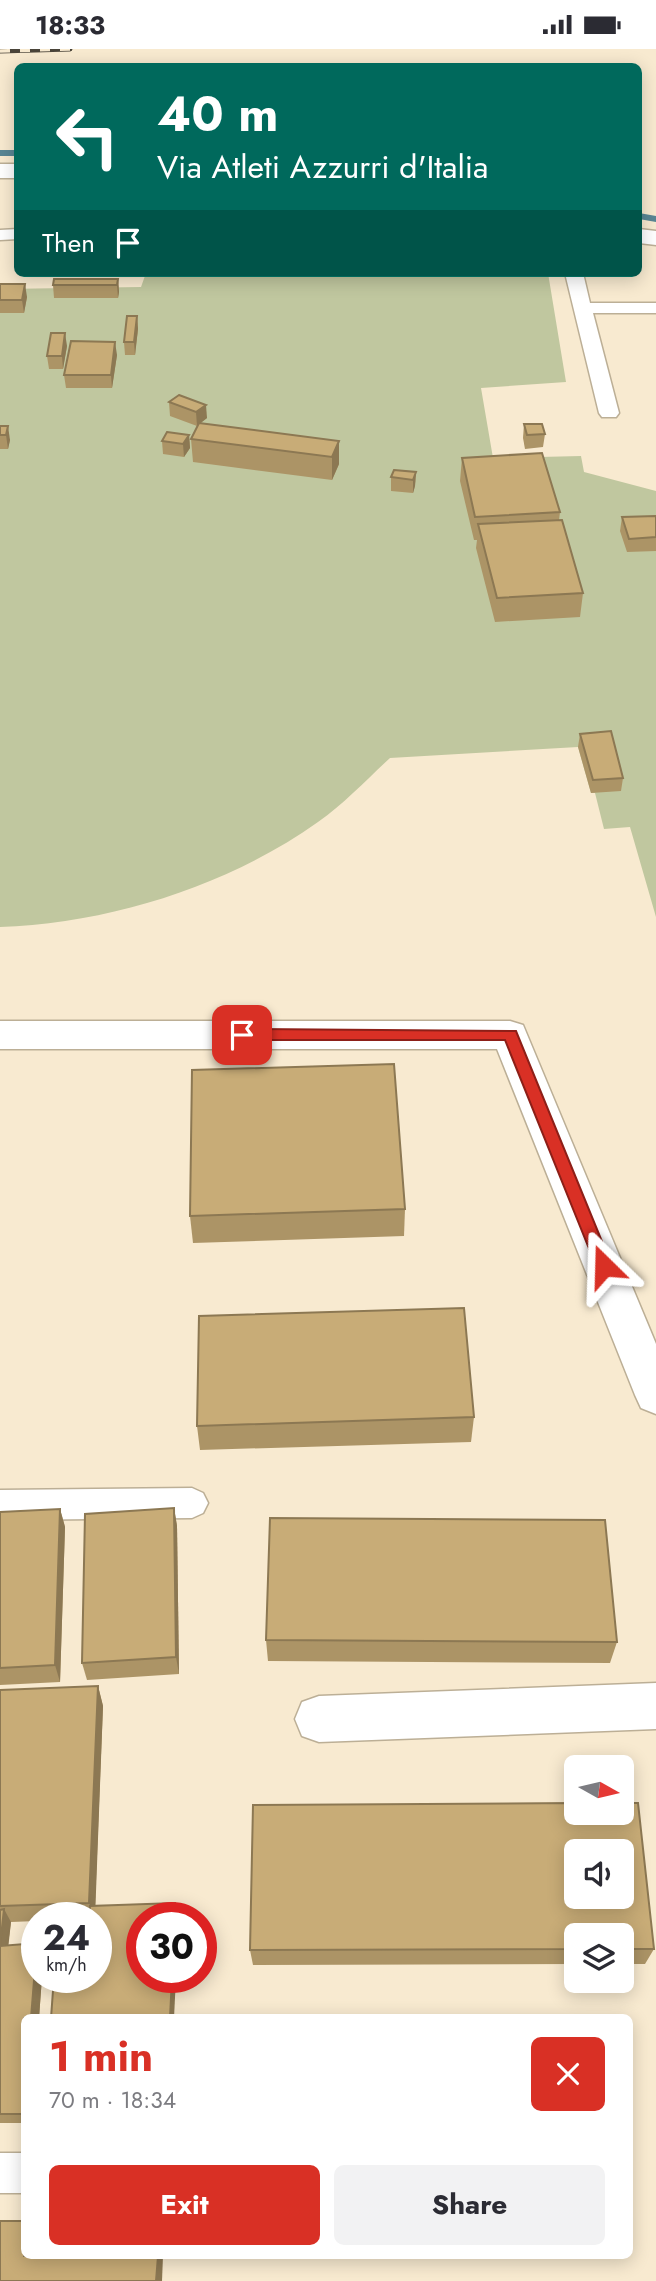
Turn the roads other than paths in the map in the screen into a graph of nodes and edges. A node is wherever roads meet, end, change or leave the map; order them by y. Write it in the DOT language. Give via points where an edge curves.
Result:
graph roads {
  1 [pos="575,277"];
  2 [pos="584,308"];
  3 [pos="656,308"];
  4 [pos="609,413"];
  5 [pos="0,1035"];
  6 [pos="656,1395"];
  7 [pos="192,1503"];
  8 [pos="0,1505"];
  9 [pos="656,1706"];
  10 [pos="319,1719"];
  11 [pos="0,2173"];
  12 [pos="21,2173"];
  1 -- 2 [label="lane"];
  2 -- 3 [label="lane"];
  2 -- 4 [label="lane"];
  5 -- 6 [label="street" via="510,1035"];
  7 -- 8 [label="lane"];
  9 -- 10 [label="street"];
  11 -- 12 [label="lane"];
}
